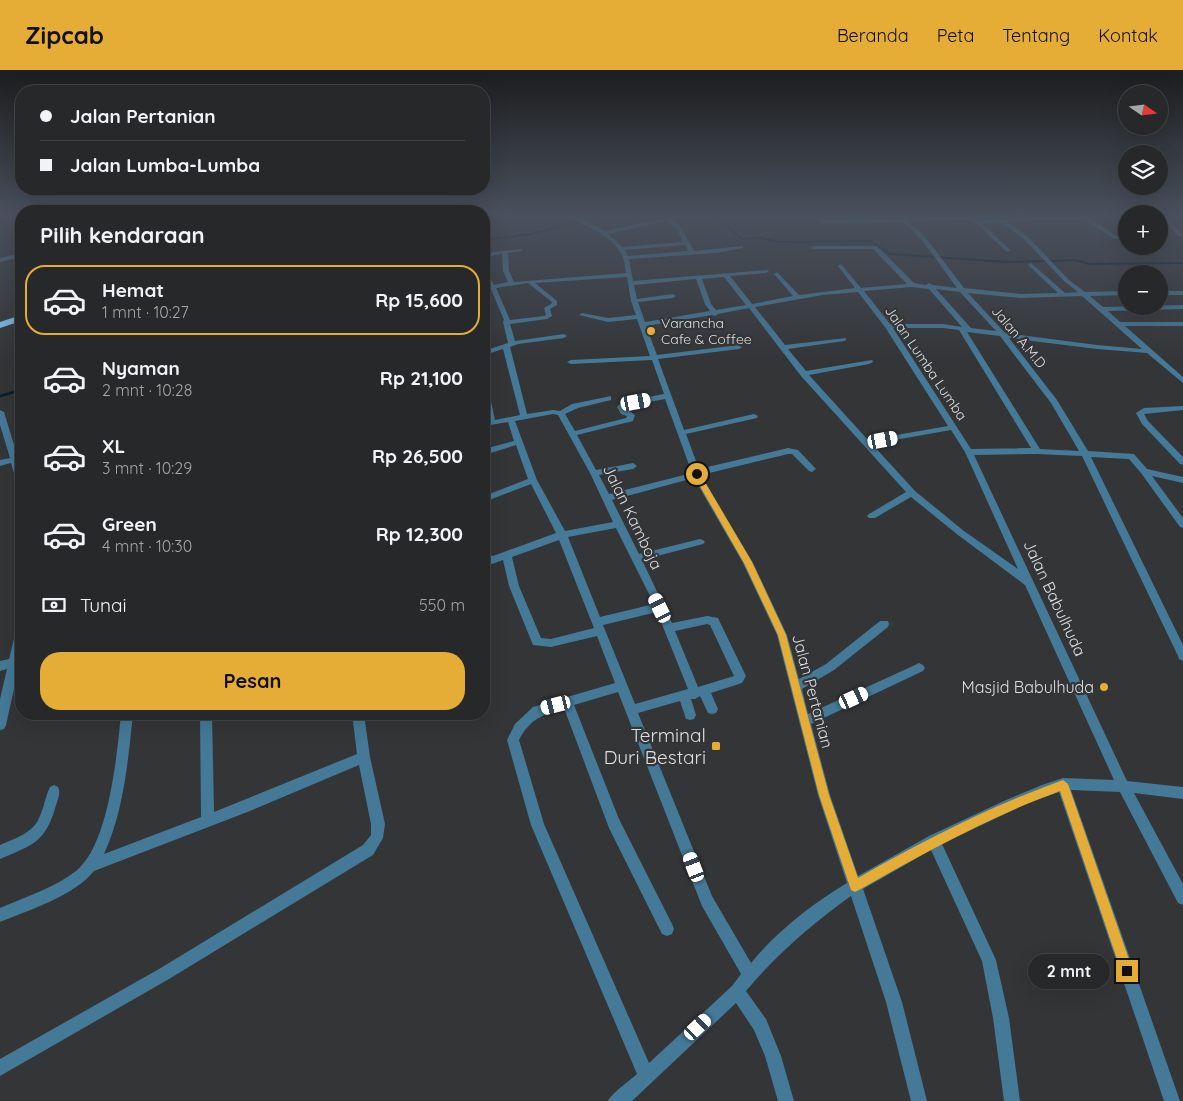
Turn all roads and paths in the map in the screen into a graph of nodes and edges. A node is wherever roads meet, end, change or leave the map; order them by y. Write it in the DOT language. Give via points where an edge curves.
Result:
graph roads {
  1 [pos="506,264"];
  2 [pos="627,264"];
  3 [pos="891,264"];
  4 [pos="943,264"];
  5 [pos="1051,264"];
  6 [pos="1031,265"];
  7 [pos="841,266"];
  8 [pos="766,272"];
  9 [pos="777,274"];
  10 [pos="726,275"];
  11 [pos="699,278"];
  12 [pos="631,279"];
  13 [pos="529,281"];
  14 [pos="490,282"];
  15 [pos="512,284"];
  16 [pos="912,285"];
  17 [pos="929,285"];
  18 [pos="493,286"];
  19 [pos="490,287"];
  20 [pos="859,289"];
  21 [pos="961,289"];
  22 [pos="1118,292"];
  23 [pos="1081,293"];
  24 [pos="1168,293"];
  25 [pos="1183,293"];
  26 [pos="1063,294"];
  27 [pos="673,296"];
  28 [pos="798,298"];
  29 [pos="634,301"];
  30 [pos="752,307"];
  31 [pos="1183,307"];
  32 [pos="1102,310"];
  33 [pos="715,314"];
  34 [pos="15,315"];
  35 [pos="582,315"];
  36 [pos="0,320"];
  37 [pos="15,320"];
  38 [pos="641,321"];
  39 [pos="506,322"];
  40 [pos="1118,324"];
  41 [pos="1183,324"];
  42 [pos="0,325"];
  43 [pos="888,326"];
  44 [pos="966,330"];
  45 [pos="1002,335"];
  46 [pos="564,336"];
  47 [pos="844,339"];
  48 [pos="509,345"];
  49 [pos="738,348"];
  50 [pos="782,348"];
  51 [pos="490,351"];
  52 [pos="1147,351"];
  53 [pos="654,358"];
  54 [pos="571,362"];
  55 [pos="869,362"];
  56 [pos="804,374"];
  57 [pos="1183,381"];
  58 [pos="668,396"];
  59 [pos="608,398"];
  60 [pos="1183,408"];
  61 [pos="0,412"];
  62 [pos="561,413"];
  63 [pos="754,416"];
  64 [pos="524,417"];
  65 [pos="511,420"];
  66 [pos="490,424"];
  67 [pos="954,427"];
  68 [pos="682,432"];
  69 [pos="573,434"];
  70 [pos="519,442"];
  71 [pos="866,442"];
  72 [pos="490,450"];
  73 [pos="1037,451"];
  74 [pos="969,452"];
  75 [pos="1085,453"];
  76 [pos="14,458"];
  77 [pos="15,461"];
  78 [pos="1183,462"];
  79 [pos="0,463"];
  80 [pos="633,466"];
  81 [pos="812,469"];
  82 [pos="1144,471"];
  83 [pos="594,472"];
  84 [pos="696,473"];
  85 [pos="533,480"];
  86 [pos="1183,480"];
  87 [pos="912,493"];
  88 [pos="490,497"];
  89 [pos="606,498"];
  90 [pos="872,516"];
  91 [pos="618,524"];
  92 [pos="1183,525"];
  93 [pos="562,534"];
  94 [pos="700,542"];
  95 [pos="507,555"];
  96 [pos="636,558"];
  97 [pos="490,559"];
  98 [pos="1031,583"];
  99 [pos="660,608"];
  100 [pos="884,624"];
  101 [pos="599,626"];
  102 [pos="670,628"];
  103 [pos="1183,656"];
  104 [pos="15,662"];
  105 [pos="0,666"];
  106 [pos="919,668"];
  107 [pos="621,686"];
  108 [pos="796,687"];
  109 [pos="694,693"];
  110 [pos="567,702"];
  111 [pos="712,709"];
  112 [pos="630,710"];
  113 [pos="690,715"];
  114 [pos="126,720"];
  115 [pos="206,720"];
  116 [pos="359,720"];
  117 [pos="805,721"];
  118 [pos="0,725"];
  119 [pos="364,757"];
  120 [pos="1063,784"];
  121 [pos="1123,785"];
  122 [pos="54,791"];
  123 [pos="1183,793"];
  124 [pos="208,820"];
  125 [pos="934,841"];
  126 [pos="0,852"];
  127 [pos="90,866"];
  128 [pos="855,886"];
  129 [pos="1183,898"];
  130 [pos="0,915"];
  131 [pos="668,929"];
  132 [pos="749,974"];
  133 [pos="736,991"];
  134 [pos="0,1068"];
  135 [pos="646,1076"];
  136 [pos="623,1099"];
  137 [pos="786,1101"];
  138 [pos="919,1101"];
  139 [pos="1012,1101"];
  140 [pos="1172,1101"];
  1 -- 15 [label="street"];
  2 -- 12 [label="street, Jalan Pertanian"];
  3 -- 16 [label="street"];
  4 -- 21 [label="street, Jalan A.M.D"];
  5 -- 23 [label="street"];
  6 -- 26 [label="street"];
  7 -- 20 [label="street, Jalan Lumba Lumba"];
  8 -- 10 [label="street"];
  9 -- 28 [label="street"];
  10 -- 11 [label="street"];
  10 -- 30 [label="street"];
  11 -- 12 [label="street"];
  11 -- 33 [label="street"];
  12 -- 13 [label="street"];
  12 -- 29 [label="street, Jalan Pertanian"];
  13 -- 15 [label="street"];
  13 -- 39 [label="street" via="554,302 547,308 549,316"];
  14 -- 18 [label="street"];
  15 -- 18 [label="street"];
  16 -- 17 [label="street"];
  16 -- 20 [label="street"];
  17 -- 21 [label="street"];
  17 -- 44 [label="street"];
  18 -- 19 [label="street"];
  18 -- 39 [label="street"];
  20 -- 28 [label="street"];
  20 -- 43 [label="street, Jalan Lumba Lumba"];
  21 -- 26 [label="street" via="1020,296"];
  21 -- 45 [label="street, Jalan A.M.D"];
  22 -- 23 [label="street"];
  23 -- 26 [label="street"];
  23 -- 32 [label="street"];
  24 -- 25 [label="street"];
  27 -- 29 [label="street"];
  28 -- 30 [label="street"];
  29 -- 38 [label="street, Jalan Pertanian"];
  30 -- 33 [label="street"];
  30 -- 50 [label="street"];
  31 -- 32 [label="street"];
  32 -- 40 [label="street"];
  33 -- 38 [label="street"];
  34 -- 36 [label="highway"];
  35 -- 38 [label="street"];
  37 -- 42 [label="highway"];
  38 -- 53 [label="street, Jalan Pertanian"];
  39 -- 48 [label="street"];
  40 -- 41 [label="street"];
  40 -- 52 [label="street"];
  43 -- 44 [label="street" via="930,325"];
  43 -- 67 [label="street, Jalan Lumba Lumba"];
  44 -- 45 [label="street"];
  44 -- 73 [label="street"];
  45 -- 52 [label="street"];
  45 -- 75 [label="street, Jalan A.M.D" via="1054,402"];
  46 -- 48 [label="street"];
  47 -- 50 [label="street"];
  48 -- 51 [label="street"];
  48 -- 64 [label="street"];
  49 -- 53 [label="street"];
  50 -- 56 [label="street"];
  52 -- 57 [label="street"];
  53 -- 54 [label="street"];
  53 -- 58 [label="street, Jalan Pertanian"];
  55 -- 56 [label="street"];
  56 -- 71 [label="street"];
  58 -- 68 [label="street, Jalan Pertanian"];
  58 -- 69 [label="street" via="625,404 621,407 632,415 630,419"];
  59 -- 62 [label="street"];
  60 -- 78 [label="street" via="1144,410 1140,413"];
  61 -- 76 [label="street"];
  62 -- 64 [label="street"];
  62 -- 69 [label="street, Jalan Kamboja"];
  63 -- 68 [label="street"];
  64 -- 65 [label="street"];
  65 -- 66 [label="street"];
  65 -- 70 [label="street"];
  67 -- 71 [label="street"];
  67 -- 74 [label="street, Jalan Lumba Lumba"];
  68 -- 84 [label="street, Jalan Pertanian"];
  69 -- 83 [label="street, Jalan Kamboja"];
  70 -- 72 [label="street"];
  70 -- 85 [label="street"];
  71 -- 87 [label="street"];
  73 -- 74 [label="street"];
  73 -- 75 [label="street"];
  74 -- 98 [label="street, Jalan Babulhuda"];
  75 -- 82 [label="street" via="1131,456"];
  75 -- 103 [label="street, Jalan A.M.D"];
  76 -- 77 [label="street"];
  76 -- 79 [label="street"];
  80 -- 83 [label="street"];
  81 -- 84 [label="street" via="795,452 788,451"];
  82 -- 86 [label="street"];
  82 -- 92 [label="street"];
  83 -- 89 [label="street, Jalan Kamboja"];
  84 -- 89 [label="street"];
  84 -- 108 [label="street, Jalan Pertanian" via="755,577 782,635"];
  85 -- 88 [label="street"];
  85 -- 93 [label="street"];
  87 -- 90 [label="street"];
  87 -- 98 [label="street"];
  89 -- 91 [label="street, Jalan Kamboja"];
  91 -- 93 [label="street"];
  91 -- 96 [label="street, Jalan Kamboja"];
  93 -- 95 [label="street"];
  93 -- 101 [label="street"];
  94 -- 96 [label="street"];
  95 -- 97 [label="street"];
  95 -- 101 [label="street" via="514,586 537,642 550,643"];
  96 -- 99 [label="street, Jalan Kamboja"];
  98 -- 121 [label="street, Jalan Babulhuda"];
  99 -- 101 [label="street"];
  99 -- 102 [label="street, Jalan Kamboja"];
  100 -- 108 [label="street" via="830,667"];
  101 -- 107 [label="street"];
  102 -- 109 [label="street, Jalan Kamboja"];
  102 -- 109 [label="street" via="714,621 740,676 738,680"];
  104 -- 105 [label="street"];
  104 -- 118 [label="street"];
  106 -- 117 [label="street"];
  107 -- 110 [label="street"];
  107 -- 112 [label="street"];
  108 -- 117 [label="street, Jalan Pertanian"];
  109 -- 111 [label="street"];
  109 -- 112 [label="street"];
  109 -- 113 [label="street"];
  110 -- 131 [label="street" via="614,823"];
  110 -- 135 [label="street" via="537,711 519,728 513,740 538,824"];
  112 -- 132 [label="street" via="707,901"];
  114 -- 127 [label="street" via="119,783 99,849"];
  115 -- 124 [label="street"];
  116 -- 119 [label="street"];
  117 -- 128 [label="street, Jalan Pertanian" via="824,795"];
  119 -- 124 [label="street"];
  119 -- 134 [label="street" via="379,834 368,850 164,974"];
  120 -- 121 [label="street"];
  120 -- 125 [label="street" via="1020,800"];
  120 -- 140 [label="street"];
  121 -- 123 [label="street"];
  121 -- 129 [label="street, Jalan Babulhuda"];
  122 -- 126 [label="street" via="40,832"];
  124 -- 127 [label="street"];
  125 -- 128 [label="street"];
  125 -- 139 [label="street" via="989,960 1001,1018"];
  127 -- 130 [label="street" via="73,881"];
  128 -- 132 [label="street" via="802,923"];
  128 -- 138 [label="street, Jalan Pertanian" via="894,1002"];
  132 -- 133 [label="street"];
  133 -- 135 [label="street"];
  133 -- 137 [label="street" via="760,1025"];
  135 -- 136 [label="street"];
}
